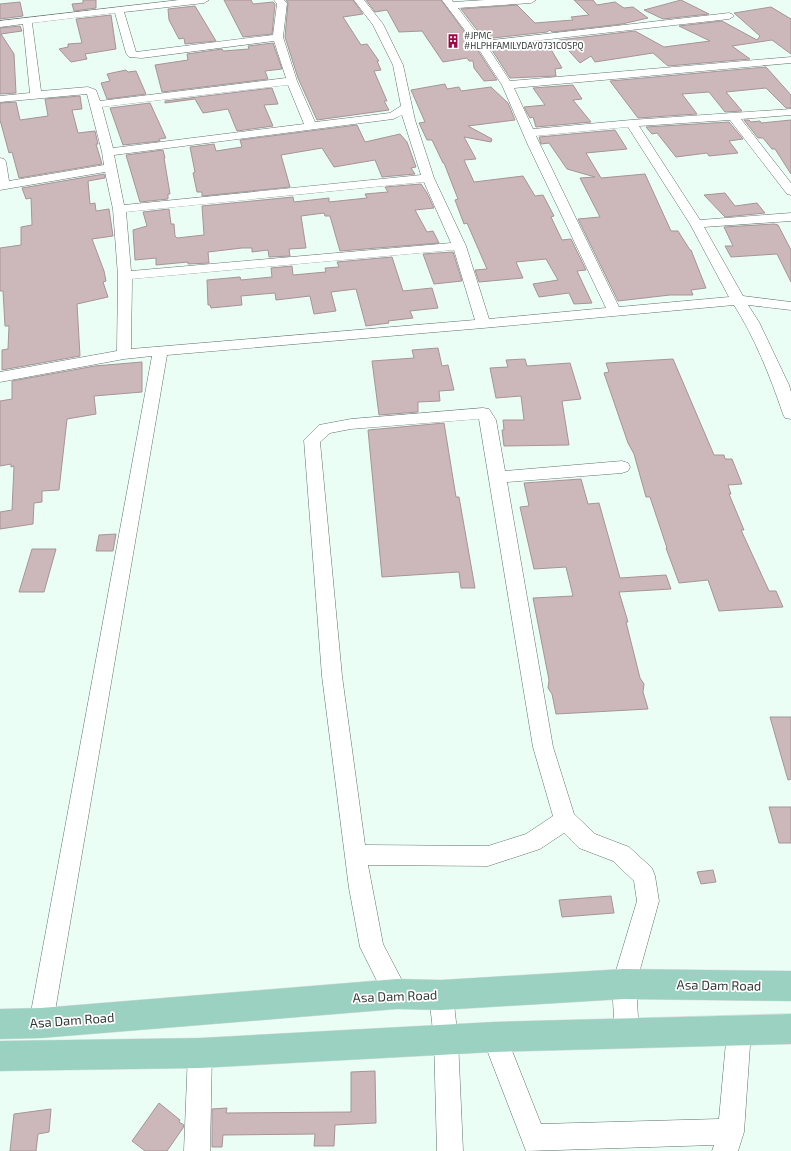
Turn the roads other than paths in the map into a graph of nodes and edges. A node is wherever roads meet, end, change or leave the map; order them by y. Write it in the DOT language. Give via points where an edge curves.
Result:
graph roads {
  1 [pos="204,0"];
  2 [pos="279,0"];
  3 [pos="359,0"];
  4 [pos="531,0"];
  5 [pos="449,3"];
  6 [pos="119,11"];
  7 [pos="729,16"];
  8 [pos="27,20"];
  9 [pos="0,24"];
  10 [pos="278,37"];
  11 [pos="480,44"];
  12 [pos="791,60"];
  13 [pos="292,81"];
  14 [pos="507,85"];
  15 [pos="36,94"];
  16 [pos="0,99"];
  17 [pos="95,105"];
  18 [pos="407,105"];
  19 [pos="791,112"];
  20 [pos="393,116"];
  21 [pos="733,116"];
  22 [pos="409,120"];
  23 [pos="631,123"];
  24 [pos="310,125"];
  25 [pos="529,133"];
  26 [pos="108,152"];
  27 [pos="0,162"];
  28 [pos="110,168"];
  29 [pos="428,178"];
  30 [pos="2,186"];
  31 [pos="791,191"];
  32 [pos="119,209"];
  33 [pos="791,217"];
  34 [pos="696,224"];
  35 [pos="459,246"];
  36 [pos="125,276"];
  37 [pos="738,300"];
  38 [pos="791,306"];
  39 [pos="614,311"];
  40 [pos="483,324"];
  41 [pos="160,351"];
  42 [pos="124,354"];
  43 [pos="0,377"];
  44 [pos="791,414"];
  45 [pos="622,467"];
  46 [pos="499,477"];
  47 [pos="565,820"];
  48 [pos="356,854"];
  49 [pos="624,984"];
  50 [pos="791,986"];
  51 [pos="397,994"];
  52 [pos="441,995"];
  53 [pos="41,1023"];
  54 [pos="0,1024"];
  55 [pos="791,1029"];
  56 [pos="739,1031"];
  57 [pos="628,1034"];
  58 [pos="494,1037"];
  59 [pos="446,1040"];
  60 [pos="200,1053"];
  61 [pos="0,1056"];
  62 [pos="728,1142"];
  63 [pos="537,1144"];
  64 [pos="197,1151"];
  65 [pos="450,1151"];
  1 -- 6 [label="street"];
  2 -- 10 [label="street" via="282,3"];
  3 -- 18 [label="street" via="378,24 398,66"];
  4 -- 5 [label="street"];
  5 -- 11 [label="street"];
  6 -- 8 [label="street"];
  6 -- 10 [label="street" via="133,55"];
  7 -- 11 [label="street"];
  8 -- 9 [label="street"];
  8 -- 15 [label="street"];
  10 -- 13 [label="street"];
  11 -- 14 [label="street"];
  12 -- 14 [label="street"];
  13 -- 17 [label="street"];
  13 -- 24 [label="street"];
  14 -- 25 [label="street"];
  15 -- 16 [label="street"];
  15 -- 17 [label="street" via="88,90 92,92"];
  17 -- 26 [label="street"];
  18 -- 20 [label="street"];
  18 -- 22 [label="street"];
  19 -- 21 [label="street"];
  20 -- 22 [label="street"];
  20 -- 24 [label="street"];
  21 -- 23 [label="street"];
  21 -- 31 [label="street"];
  22 -- 29 [label="street"];
  23 -- 25 [label="street"];
  23 -- 34 [label="street"];
  24 -- 26 [label="street"];
  25 -- 39 [label="street"];
  26 -- 28 [label="street"];
  27 -- 30 [label="street"];
  28 -- 30 [label="street"];
  28 -- 32 [label="street"];
  29 -- 32 [label="street"];
  29 -- 35 [label="street"];
  32 -- 36 [label="street"];
  33 -- 34 [label="street"];
  34 -- 37 [label="street"];
  35 -- 36 [label="street"];
  35 -- 40 [label="street"];
  36 -- 42 [label="street"];
  37 -- 38 [label="street"];
  37 -- 39 [label="street"];
  37 -- 44 [label="street" via="752,322 781,385"];
  39 -- 40 [label="street"];
  40 -- 41 [label="street"];
  41 -- 42 [label="street"];
  41 -- 53 [label="street"];
  42 -- 43 [label="street"];
  45 -- 46 [label="street"];
  46 -- 47 [label="street" via="543,747"];
  46 -- 48 [label="street" via="488,420 483,413 351,424 325,429 312,440 332,676"];
  47 -- 48 [label="street" via="532,842 488,856"];
  47 -- 49 [label="street" via="587,841 620,854 644,876 648,901"];
  48 -- 51 [label="street" via="372,947"];
  49 -- 50 [label="main road, Asa Dam Road"];
  49 -- 52 [label="main road, Asa Dam Road"];
  49 -- 57 [label="street"];
  51 -- 52 [label="main road, Asa Dam Road"];
  51 -- 53 [label="main road, Asa Dam Road"];
  52 -- 59 [label="street"];
  53 -- 54 [label="main road, Asa Dam Road"];
  55 -- 56 [label="main road"];
  56 -- 57 [label="main road"];
  56 -- 62 [label="street"];
  57 -- 58 [label="main road"];
  58 -- 59 [label="main road"];
  58 -- 63 [label="street"];
  59 -- 60 [label="main road"];
  59 -- 65 [label="street"];
  60 -- 61 [label="main road"];
  60 -- 64 [label="street"];
  62 -- 63 [label="street"];
}
